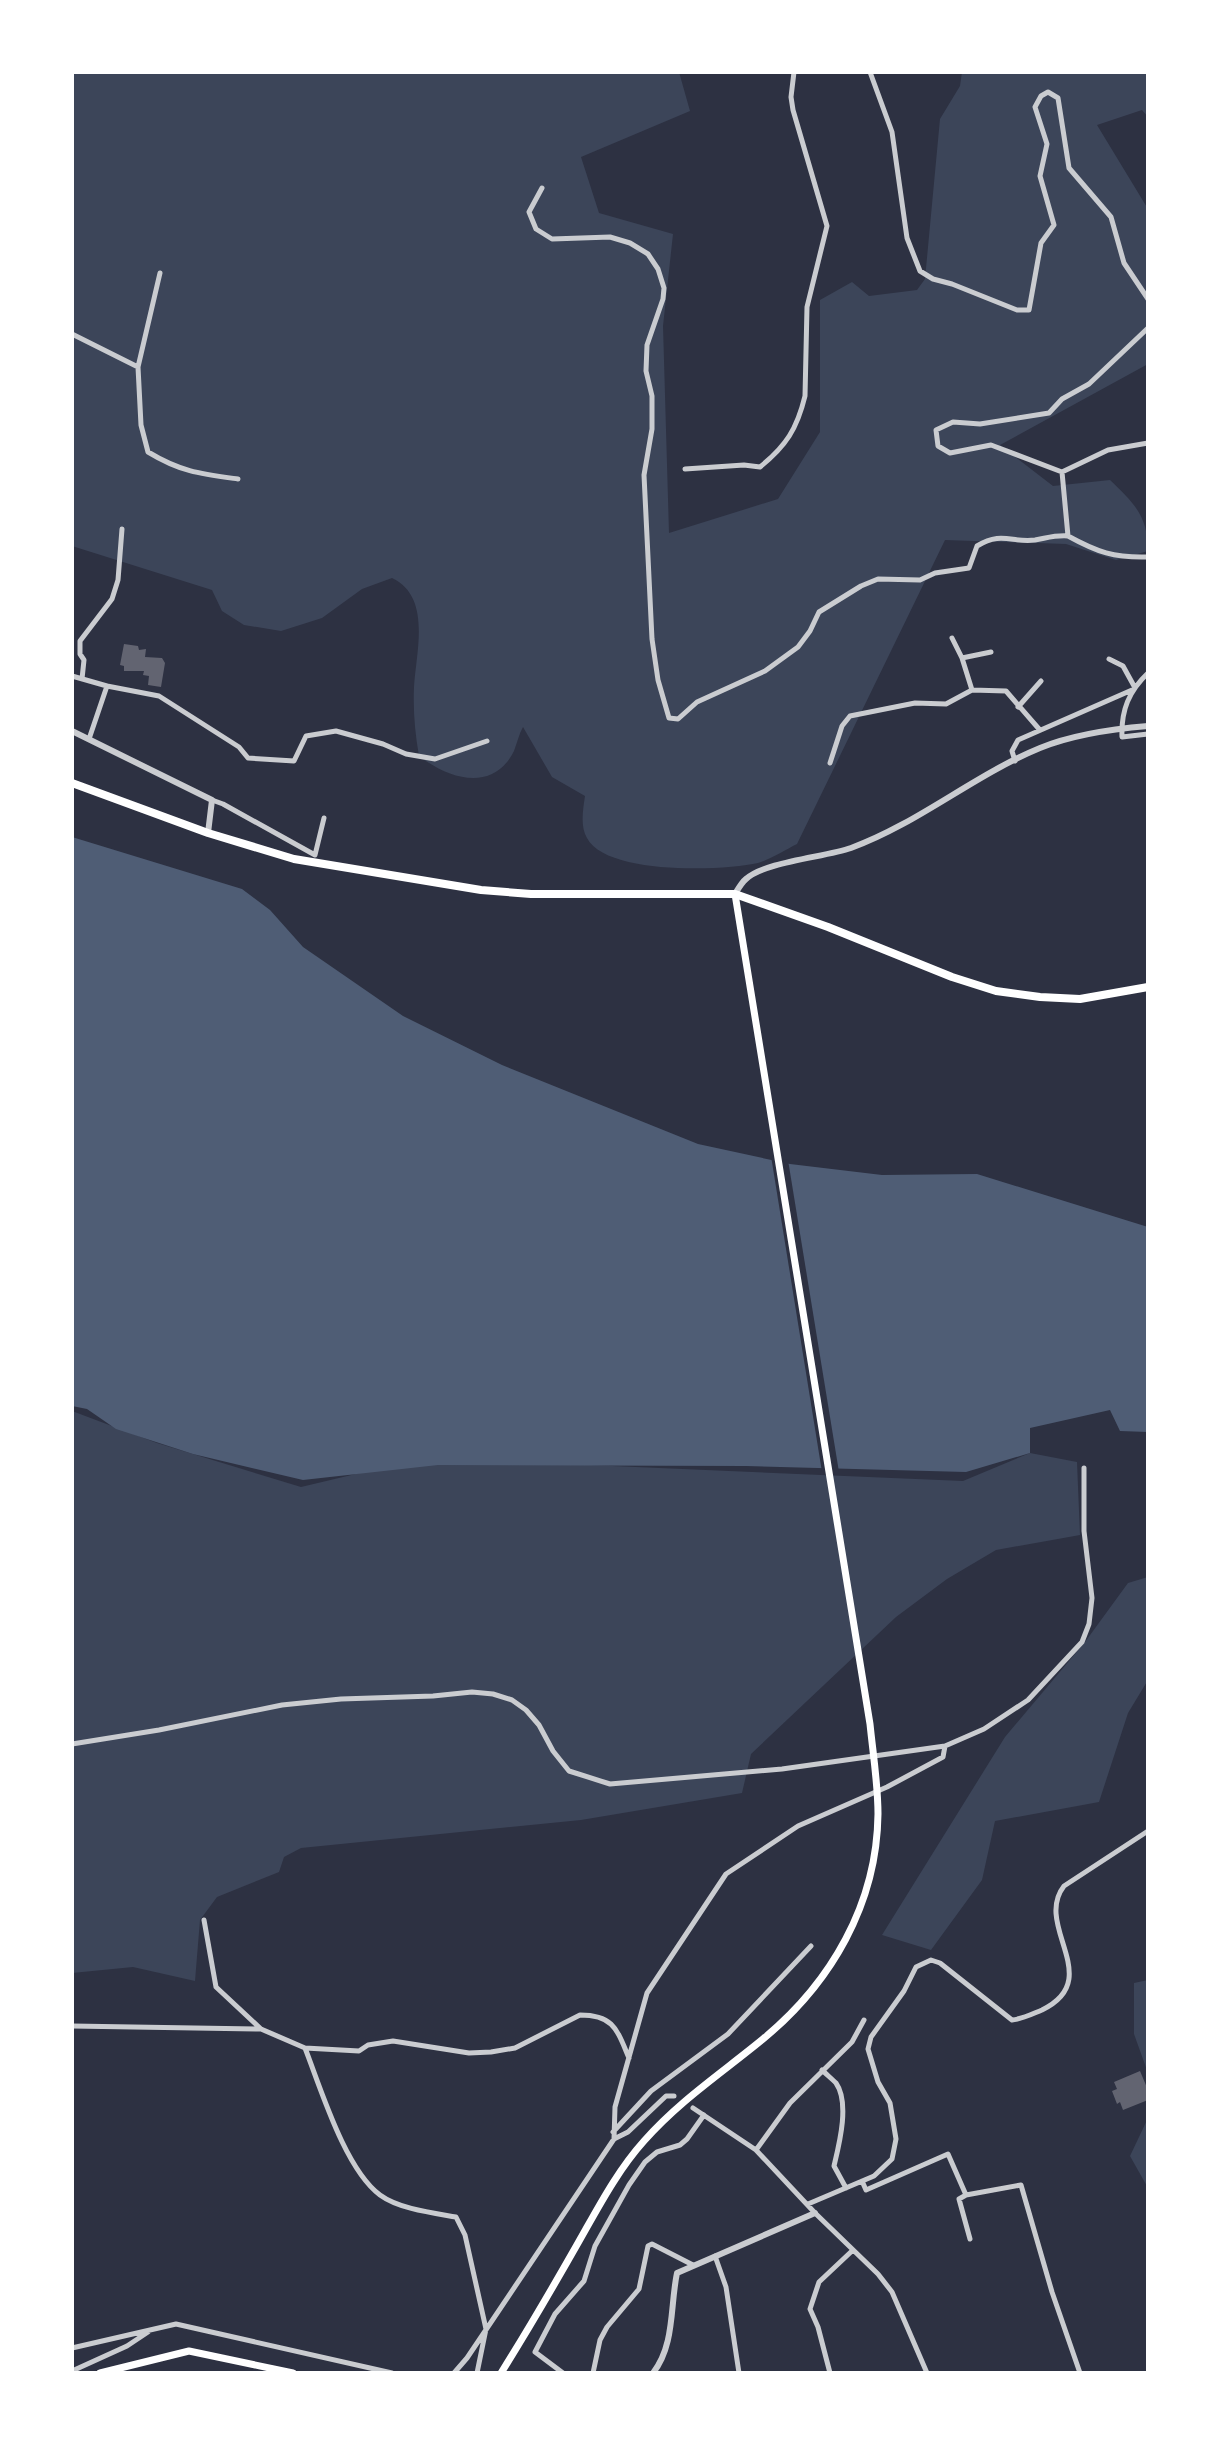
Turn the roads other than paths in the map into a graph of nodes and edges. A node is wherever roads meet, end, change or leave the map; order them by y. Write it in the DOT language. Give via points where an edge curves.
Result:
graph roads {
  1 [pos="794,72"];
  2 [pos="870,72"];
  3 [pos="542,188"];
  4 [pos="160,273"];
  5 [pos="1148,299"];
  6 [pos="1148,328"];
  7 [pos="72,334"];
  8 [pos="138,367"];
  9 [pos="1148,443"];
  10 [pos="685,469"];
  11 [pos="1062,472"];
  12 [pos="238,479"];
  13 [pos="122,529"];
  14 [pos="1068,536"];
  15 [pos="1148,557"];
  16 [pos="952,638"];
  17 [pos="991,652"];
  18 [pos="962,658"];
  19 [pos="1109,659"];
  20 [pos="1148,673"];
  21 [pos="72,676"];
  22 [pos="82,679"];
  23 [pos="1041,681"];
  24 [pos="107,686"];
  25 [pos="1133,688"];
  26 [pos="972,690"];
  27 [pos="1018,707"];
  28 [pos="1148,726"];
  29 [pos="1122,728"];
  30 [pos="1039,729"];
  31 [pos="72,731"];
  32 [pos="1148,734"];
  33 [pos="89,739"];
  34 [pos="487,741"];
  35 [pos="1015,761"];
  36 [pos="830,763"];
  37 [pos="72,783"];
  38 [pos="212,800"];
  39 [pos="324,818"];
  40 [pos="208,833"];
  41 [pos="735,894"];
  42 [pos="1148,987"];
  43 [pos="1084,1468"];
  44 [pos="72,1744"];
  45 [pos="945,1746"];
  46 [pos="1148,1831"];
  47 [pos="204,1920"];
  48 [pos="811,1946"];
  49 [pos="864,2020"];
  50 [pos="72,2026"];
  51 [pos="261,2029"];
  52 [pos="305,2048"];
  53 [pos="629,2059"];
  54 [pos="822,2070"];
  55 [pos="674,2096"];
  56 [pos="693,2108"];
  57 [pos="704,2115"];
  58 [pos="614,2136"];
  59 [pos="756,2150"];
  60 [pos="862,2181"];
  61 [pos="846,2188"];
  62 [pos="966,2195"];
  63 [pos="808,2204"];
  64 [pos="815,2213"];
  65 [pos="970,2239"];
  66 [pos="853,2250"];
  67 [pos="715,2255"];
  68 [pos="693,2265"];
  69 [pos="486,2329"];
  70 [pos="152,2330"];
  71 [pos="72,2348"];
  72 [pos="267,2370"];
  73 [pos="72,2371"];
  74 [pos="100,2373"];
  75 [pos="293,2373"];
  76 [pos="392,2373"];
  77 [pos="454,2373"];
  78 [pos="477,2373"];
  79 [pos="501,2373"];
  80 [pos="563,2373"];
  81 [pos="593,2373"];
  82 [pos="653,2373"];
  83 [pos="739,2373"];
  84 [pos="830,2373"];
  85 [pos="927,2373"];
  86 [pos="1080,2373"];
  1 -- 10 [label="street" via="793,110 827,226 807,307 802,409 784,448 760,467"];
  2 -- 5 [label="street" via="892,132 907,238 920,271 1017,310 1029,310 1041,243 1054,225 1040,176 1047,144 1035,107 1048,92 1058,98 1069,168 1111,217 1124,263"];
  3 -- 14 [label="street" via="529,212 536,229 552,239 610,237 630,243 648,254 664,288 647,345 652,429 644,475 652,639 669,718 678,719 697,702 765,671 798,647 819,612 861,586 878,579 920,580 969,568 977,546 990,538"];
  4 -- 8 [label="street"];
  6 -- 11 [label="street" via="1089,384 1049,413 980,424 953,422 936,430 938,446 950,453 991,445"];
  7 -- 8 [label="street"];
  8 -- 12 [label="street" via="148,452 188,472"];
  9 -- 11 [label="street" via="1108,450"];
  11 -- 14 [label="street"];
  13 -- 22 [label="street" via="112,599 80,641"];
  14 -- 15 [label="street" via="1123,558"];
  16 -- 18 [label="street"];
  17 -- 18 [label="street"];
  18 -- 26 [label="street"];
  19 -- 25 [label="street" via="1123,666"];
  20 -- 25 [label="street"];
  21 -- 22 [label="street"];
  22 -- 24 [label="street"];
  23 -- 27 [label="street"];
  24 -- 33 [label="street"];
  24 -- 34 [label="street" via="159,696 248,758 294,761 306,736 336,731 435,759"];
  25 -- 29 [label="street"];
  25 -- 30 [label="street"];
  26 -- 27 [label="street" via="1006,691"];
  26 -- 36 [label="street" via="946,704 915,703 850,716"];
  27 -- 30 [label="street"];
  28 -- 29 [label="street"];
  29 -- 32 [label="street" via="1122,737"];
  29 -- 35 [label="street" via="1055,743"];
  30 -- 35 [label="street" via="1018,740 1012,751"];
  31 -- 33 [label="street"];
  33 -- 38 [label="street"];
  35 -- 41 [label="street" via="895,830 849,849 766,869 746,878"];
  37 -- 40 [label="main road"];
  38 -- 39 [label="street" via="315,855"];
  38 -- 40 [label="street"];
  40 -- 41 [label="main road" via="294,859 481,890"];
  41 -- 42 [label="main road" via="996,991 1080,999"];
  41 -- 79 [label="main road" via="877,1781 875,1850 857,1916 821,1982 797,2009 643,2142 614,2180"];
  43 -- 45 [label="street" via="1092,1598 1082,1642 1028,1700 984,1729"];
  44 -- 45 [label="street" via="282,1705 472,1692 512,1700 539,1725 569,1771 610,1784 782,1769"];
  45 -- 53 [label="street" via="943,1757 798,1826 726,1874 647,1993"];
  46 -- 60 [label="street" via="1059,1892 1058,1921 1070,1973 1068,1989 1052,2005 1012,2020 940,1963 931,1960 916,1967 871,2037 868,2049 890,2103 896,2139 892,2159"];
  47 -- 51 [label="street" via="216,1987"];
  48 -- 58 [label="street" via="728,2034 651,2091"];
  49 -- 54 [label="street" via="852,2042"];
  50 -- 51 [label="street"];
  51 -- 52 [label="street"];
  52 -- 53 [label="street" via="359,2051 393,2041 491,2052 515,2048 580,2015 591,2015 613,2024"];
  52 -- 69 [label="street" via="344,2147 377,2193 456,2217 465,2235"];
  53 -- 58 [label="street" via="615,2107"];
  54 -- 59 [label="street"];
  54 -- 61 [label="street" via="840,2091 843,2119 834,2166"];
  55 -- 58 [label="street" via="666,2096 628,2132"];
  56 -- 57 [label="street"];
  57 -- 59 [label="street"];
  57 -- 80 [label="street" via="680,2145 645,2162 603,2229 584,2281 555,2314 535,2352"];
  58 -- 69 [label="street"];
  59 -- 63 [label="street"];
  60 -- 61 [label="street"];
  60 -- 62 [label="street" via="866,2190 948,2154"];
  61 -- 63 [label="street"];
  62 -- 65 [label="street" via="959,2199"];
  62 -- 86 [label="street" via="1021,2185"];
  63 -- 64 [label="street"];
  64 -- 66 [label="street"];
  64 -- 67 [label="street"];
  66 -- 84 [label="street" via="819,2282 810,2309"];
  66 -- 85 [label="street" via="892,2292"];
  67 -- 68 [label="street"];
  67 -- 83 [label="street" via="726,2287"];
  68 -- 81 [label="street" via="648,2246 639,2289 607,2327"];
  68 -- 82 [label="street" via="677,2273 668,2344"];
  69 -- 77 [label="street"];
  69 -- 78 [label="street"];
  70 -- 71 [label="street"];
  70 -- 73 [label="street"];
  70 -- 76 [label="street" via="176,2324 196,2327"];
  72 -- 74 [label="main road" via="189,2351"];
  72 -- 75 [label="main road"];
}
